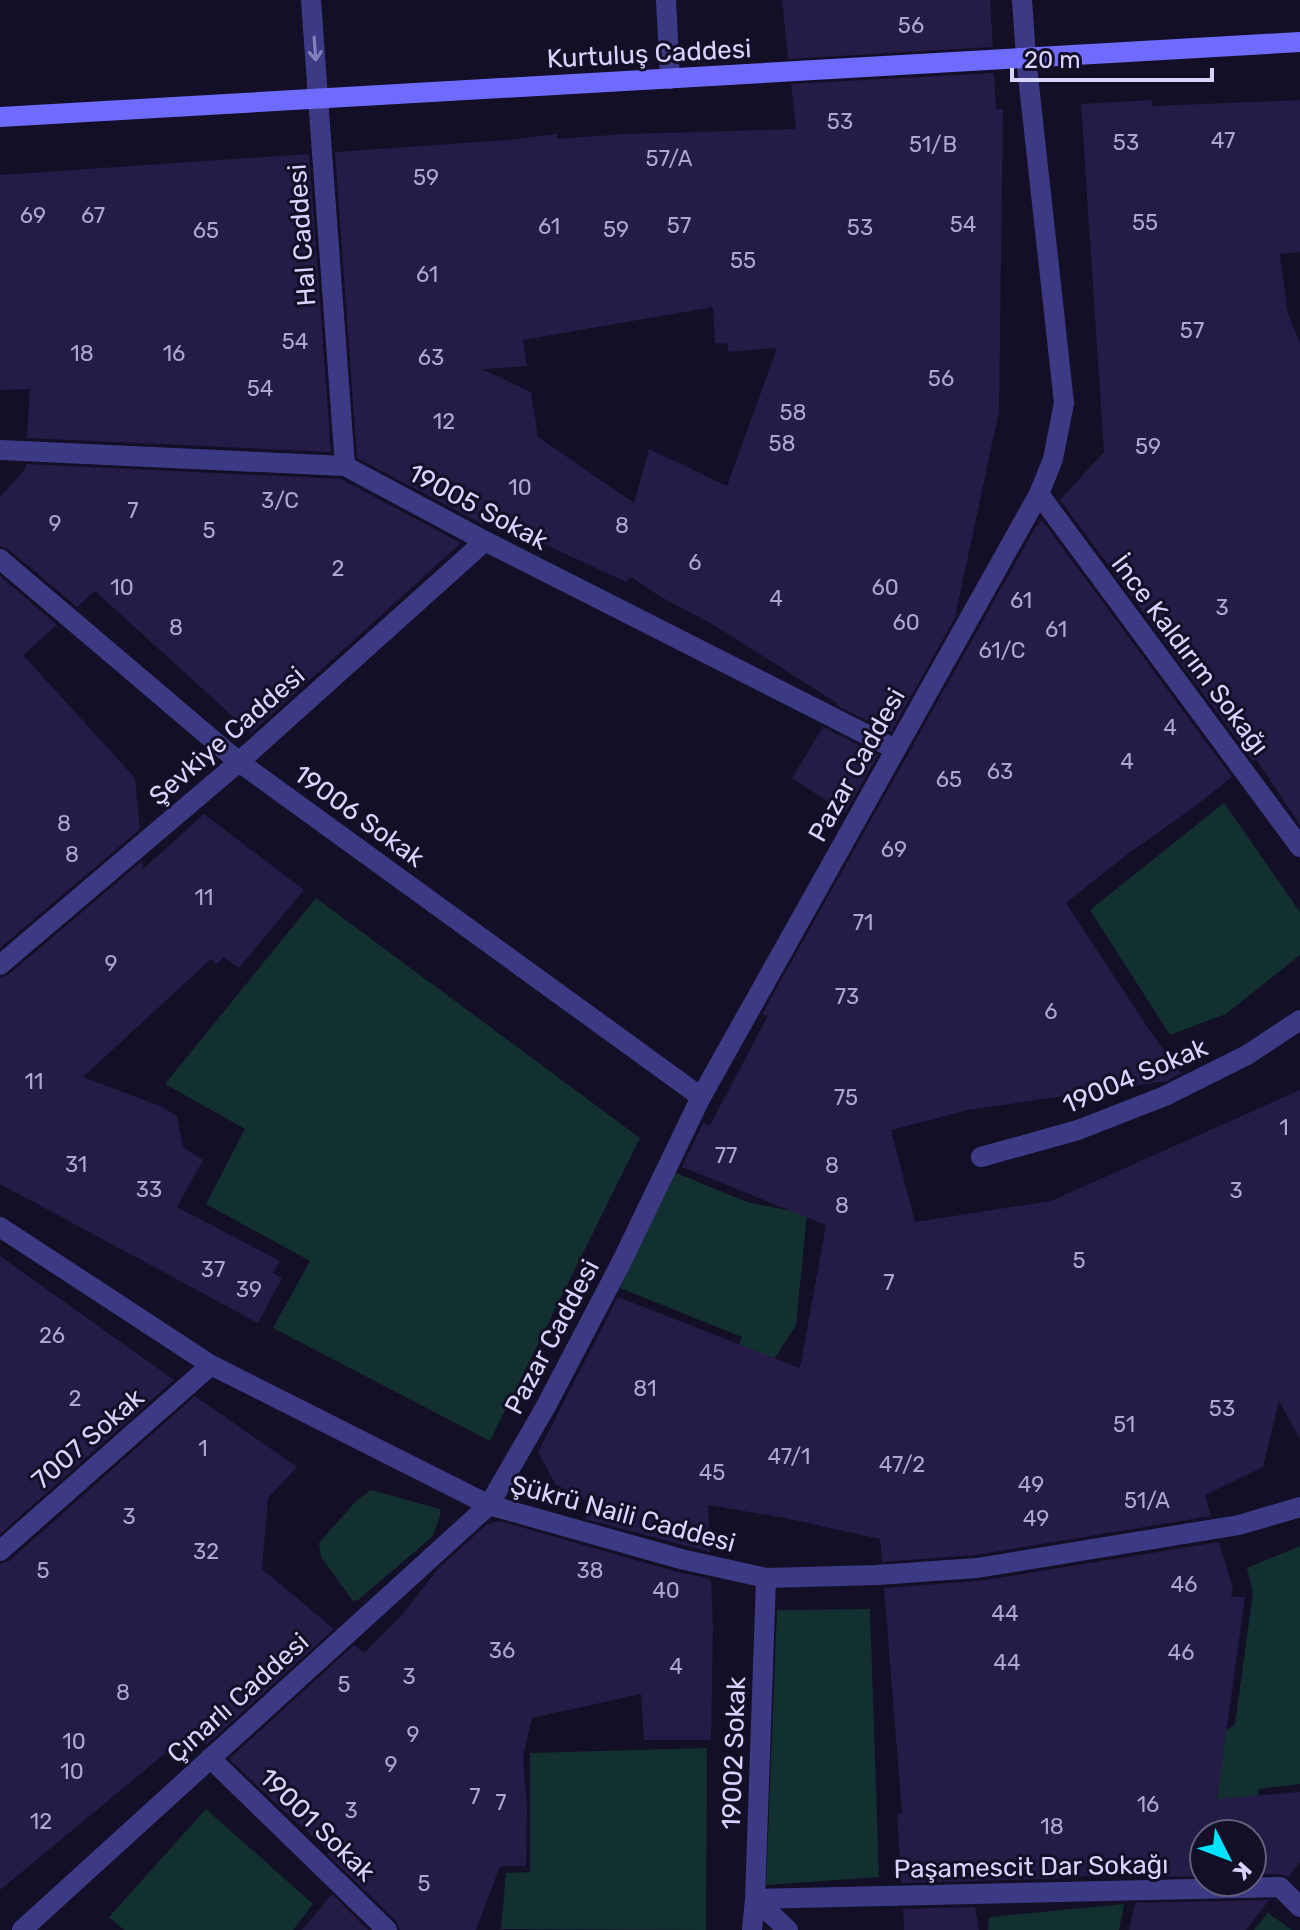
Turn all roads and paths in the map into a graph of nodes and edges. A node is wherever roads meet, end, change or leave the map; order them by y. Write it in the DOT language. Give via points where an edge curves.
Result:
graph roads {
  1 [pos="311,0"];
  2 [pos="666,0"];
  3 [pos="1022,0"];
  4 [pos="1300,42"];
  5 [pos="1026,58"];
  6 [pos="670,79"];
  7 [pos="318,98"];
  8 [pos="0,117"];
  9 [pos="0,450"];
  10 [pos="345,466"];
  11 [pos="1039,494"];
  12 [pos="485,541"];
  13 [pos="0,559"];
  14 [pos="895,749"];
  15 [pos="239,762"];
  16 [pos="1300,846"];
  17 [pos="0,965"];
  18 [pos="1300,1020"];
  19 [pos="701,1097"];
  20 [pos="981,1157"];
  21 [pos="0,1227"];
  22 [pos="211,1365"];
  23 [pos="489,1505"];
  24 [pos="1300,1507"];
  25 [pos="0,1551"];
  26 [pos="766,1578"];
  27 [pos="210,1758"];
  28 [pos="755,1899"];
  29 [pos="1300,1907"];
  30 [pos="22,1930"];
  31 [pos="387,1930"];
  32 [pos="752,1930"];
  33 [pos="788,1930"];
  1 -- 7 [label="street, Hal Caddesi, one-way"];
  2 -- 6 [label="street"];
  3 -- 5 [label="street, Pazar Caddesi"];
  4 -- 5 [label="main road, Kurtuluş Caddesi"];
  5 -- 6 [label="main road, Kurtuluş Caddesi"];
  5 -- 11 [label="street, Pazar Caddesi" via="1064,403 1053,459"];
  6 -- 7 [label="main road, Kurtuluş Caddesi"];
  7 -- 8 [label="main road, Kurtuluş Caddesi"];
  7 -- 10 [label="street, Hal Caddesi"];
  9 -- 10 [label="street, 19005 Sokak"];
  10 -- 12 [label="street, 19005 Sokak"];
  11 -- 14 [label="street, Pazar Caddesi"];
  11 -- 16 [label="street, İnce Kaldırım Sokağı"];
  12 -- 14 [label="street, 19005 Sokak"];
  12 -- 15 [label="street, Şevkiye Caddesi"];
  13 -- 15 [label="street, 19006 Sokak"];
  14 -- 19 [label="street, Pazar Caddesi"];
  15 -- 17 [label="street, Şevkiye Caddesi"];
  15 -- 19 [label="street, 19006 Sokak"];
  18 -- 20 [label="street, 19004 Sokak" via="1247,1055 1165,1096 1078,1130"];
  19 -- 23 [label="street, Pazar Caddesi" via="614,1276"];
  21 -- 22 [label="street, Şükrü Naili Caddesi"];
  22 -- 23 [label="street, Şükrü Naili Caddesi"];
  22 -- 25 [label="street, 7007 Sokak"];
  23 -- 26 [label="street, Şükrü Naili Caddesi"];
  23 -- 27 [label="street, Çınarlı Caddesi"];
  24 -- 26 [label="street, Şükrü Naili Caddesi" via="1239,1525 977,1568"];
  26 -- 28 [label="street, 19002 Sokak"];
  27 -- 30 [label="street, Çınarlı Caddesi"];
  27 -- 31 [label="street, 19001 Sokak"];
  28 -- 29 [label="street, Paşamescit Dar Sokağı" via="1280,1887"];
  28 -- 32 [label="street, 19002 Sokak"];
  28 -- 33 [label="street"];
}
